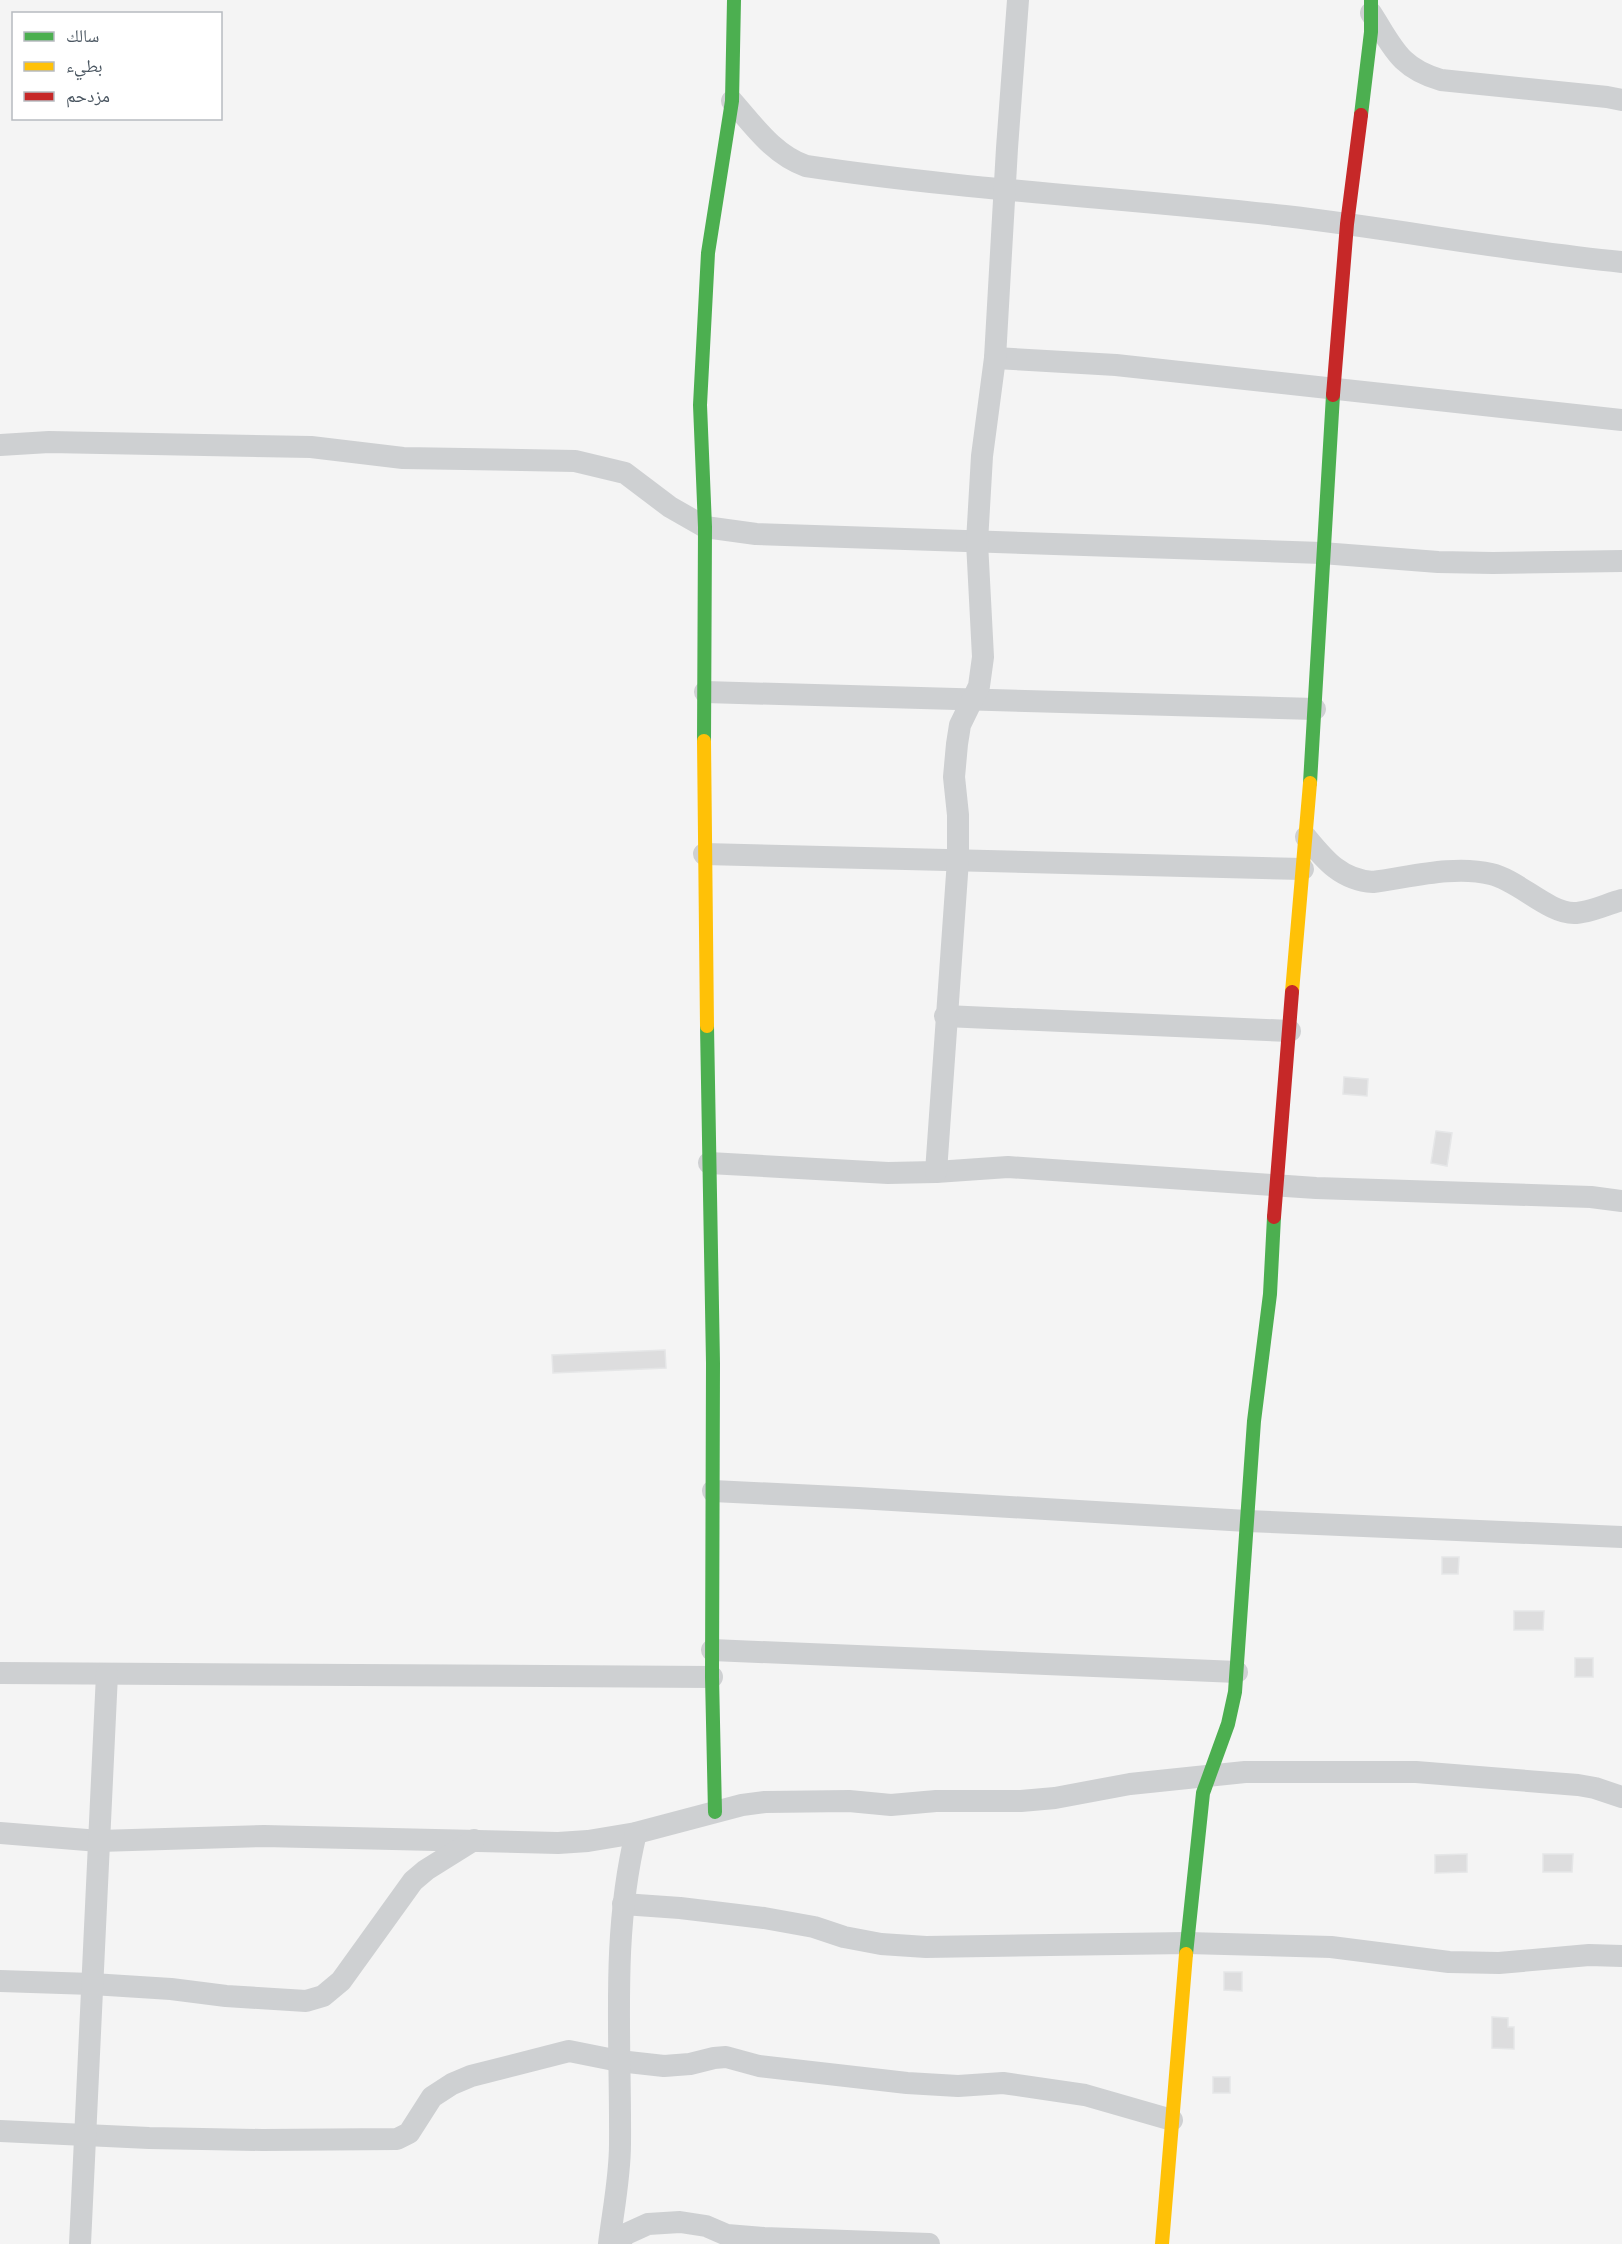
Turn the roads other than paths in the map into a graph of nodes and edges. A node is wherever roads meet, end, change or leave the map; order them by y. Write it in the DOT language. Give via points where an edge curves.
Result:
graph roads {
  1 [pos="734,0"];
  2 [pos="1018,0"];
  3 [pos="1371,6"];
  4 [pos="1622,100"];
  5 [pos="732,101"];
  6 [pos="1004,189"];
  7 [pos="1347,224"];
  8 [pos="1622,262"];
  9 [pos="995,358"];
  10 [pos="1333,387"];
  11 [pos="1622,420"];
  12 [pos="0,445"];
  13 [pos="705,527"];
  14 [pos="977,542"];
  15 [pos="1322,553"];
  16 [pos="1622,561"];
  17 [pos="705,692"];
  18 [pos="971,700"];
  19 [pos="1315,709"];
  20 [pos="1306,837"];
  21 [pos="704,854"];
  22 [pos="958,860"];
  23 [pos="1303,869"];
  24 [pos="1622,900"];
  25 [pos="945,1016"];
  26 [pos="1290,1031"];
  27 [pos="709,1163"];
  28 [pos="936,1172"];
  29 [pos="1275,1184"];
  30 [pos="1622,1201"];
  31 [pos="713,1491"];
  32 [pos="1247,1521"];
  33 [pos="1622,1537"];
  34 [pos="712,1650"];
  35 [pos="1237,1672"];
  36 [pos="0,1673"];
  37 [pos="107,1674"];
  38 [pos="712,1677"];
  39 [pos="1208,1775"];
  40 [pos="1622,1797"];
  41 [pos="715,1812"];
  42 [pos="0,1833"];
  43 [pos="636,1833"];
  44 [pos="474,1840"];
  45 [pos="99,1841"];
  46 [pos="623,1904"];
  47 [pos="1187,1943"];
  48 [pos="1622,1956"];
  49 [pos="0,1981"];
  50 [pos="92,1984"];
  51 [pos="619,2061"];
  52 [pos="1172,2120"];
  53 [pos="0,2131"];
  54 [pos="85,2135"];
  55 [pos="80,2244"];
  56 [pos="609,2244"];
  57 [pos="616,2244"];
  58 [pos="929,2244"];
  59 [pos="1162,2244"];
  1 -- 5 [label="street"];
  2 -- 6 [label="street"];
  3 -- 4 [label="street" via="1406,65 1421,74 1441,80"];
  3 -- 7 [label="street" via="1361,125"];
  5 -- 6 [label="street" via="777,151 793,162"];
  5 -- 13 [label="street" via="708,253 705,299 700,405"];
  6 -- 7 [label="street"];
  6 -- 9 [label="street"];
  7 -- 8 [label="street"];
  7 -- 10 [label="street"];
  9 -- 10 [label="street" via="1116,365"];
  9 -- 14 [label="street" via="982,456"];
  10 -- 11 [label="street"];
  10 -- 15 [label="street"];
  12 -- 13 [label="street" via="49,442 311,447 403,458 575,462 625,473 670,507"];
  13 -- 14 [label="street" via="756,534"];
  13 -- 17 [label="street"];
  14 -- 15 [label="street"];
  14 -- 18 [label="street" via="983,657 979,686"];
  15 -- 16 [label="street" via="1471,563"];
  15 -- 19 [label="street"];
  17 -- 18 [label="street"];
  17 -- 21 [label="street"];
  18 -- 19 [label="street"];
  18 -- 22 [label="street" via="960,725 954,777"];
  19 -- 20 [label="street"];
  20 -- 23 [label="street"];
  20 -- 24 [label="street" via="1332,867 1362,882 1479,872 1506,879 1563,912 1582,913"];
  21 -- 22 [label="street"];
  21 -- 27 [label="street"];
  22 -- 23 [label="street"];
  22 -- 25 [label="street"];
  23 -- 26 [label="street"];
  25 -- 26 [label="street"];
  25 -- 28 [label="street"];
  26 -- 29 [label="street"];
  27 -- 28 [label="street"];
  27 -- 31 [label="street"];
  28 -- 29 [label="street" via="1008,1167"];
  29 -- 30 [label="street"];
  29 -- 32 [label="street" via="1270,1294 1254,1421"];
  31 -- 32 [label="street"];
  31 -- 34 [label="street"];
  32 -- 33 [label="street"];
  32 -- 35 [label="street"];
  34 -- 35 [label="street"];
  34 -- 38 [label="street"];
  35 -- 39 [label="street" via="1228,1724"];
  36 -- 37 [label="street"];
  37 -- 38 [label="street"];
  37 -- 45 [label="street"];
  38 -- 41 [label="street"];
  39 -- 40 [label="street" via="1416,1772 1578,1785"];
  39 -- 41 [label="street" via="1021,1801 891,1805 792,1800"];
  39 -- 47 [label="street"];
  41 -- 43 [label="street"];
  42 -- 45 [label="street"];
  43 -- 44 [label="street" via="578,1842"];
  43 -- 46 [label="street"];
  44 -- 45 [label="street" via="264,1836"];
  44 -- 50 [label="street" via="413,1881 341,1981 323,1996 286,2001"];
  45 -- 50 [label="street"];
  46 -- 47 [label="street" via="775,1920 863,1941 903,1946"];
  46 -- 51 [label="street"];
  47 -- 48 [label="street" via="1331,1947 1449,1962"];
  47 -- 52 [label="street"];
  49 -- 50 [label="street"];
  50 -- 54 [label="street"];
  51 -- 52 [label="street" via="664,2066 726,2057 759,2066 908,2083 1004,2083 1085,2095"];
  51 -- 54 [label="street" via="569,2051 471,2076 432,2097 409,2133 397,2139"];
  51 -- 56 [label="street" via="620,2146"];
  52 -- 59 [label="street"];
  53 -- 54 [label="street"];
  54 -- 55 [label="street"];
  57 -- 58 [label="street" via="626,2234 648,2224 680,2222 706,2226 727,2235"];
}
